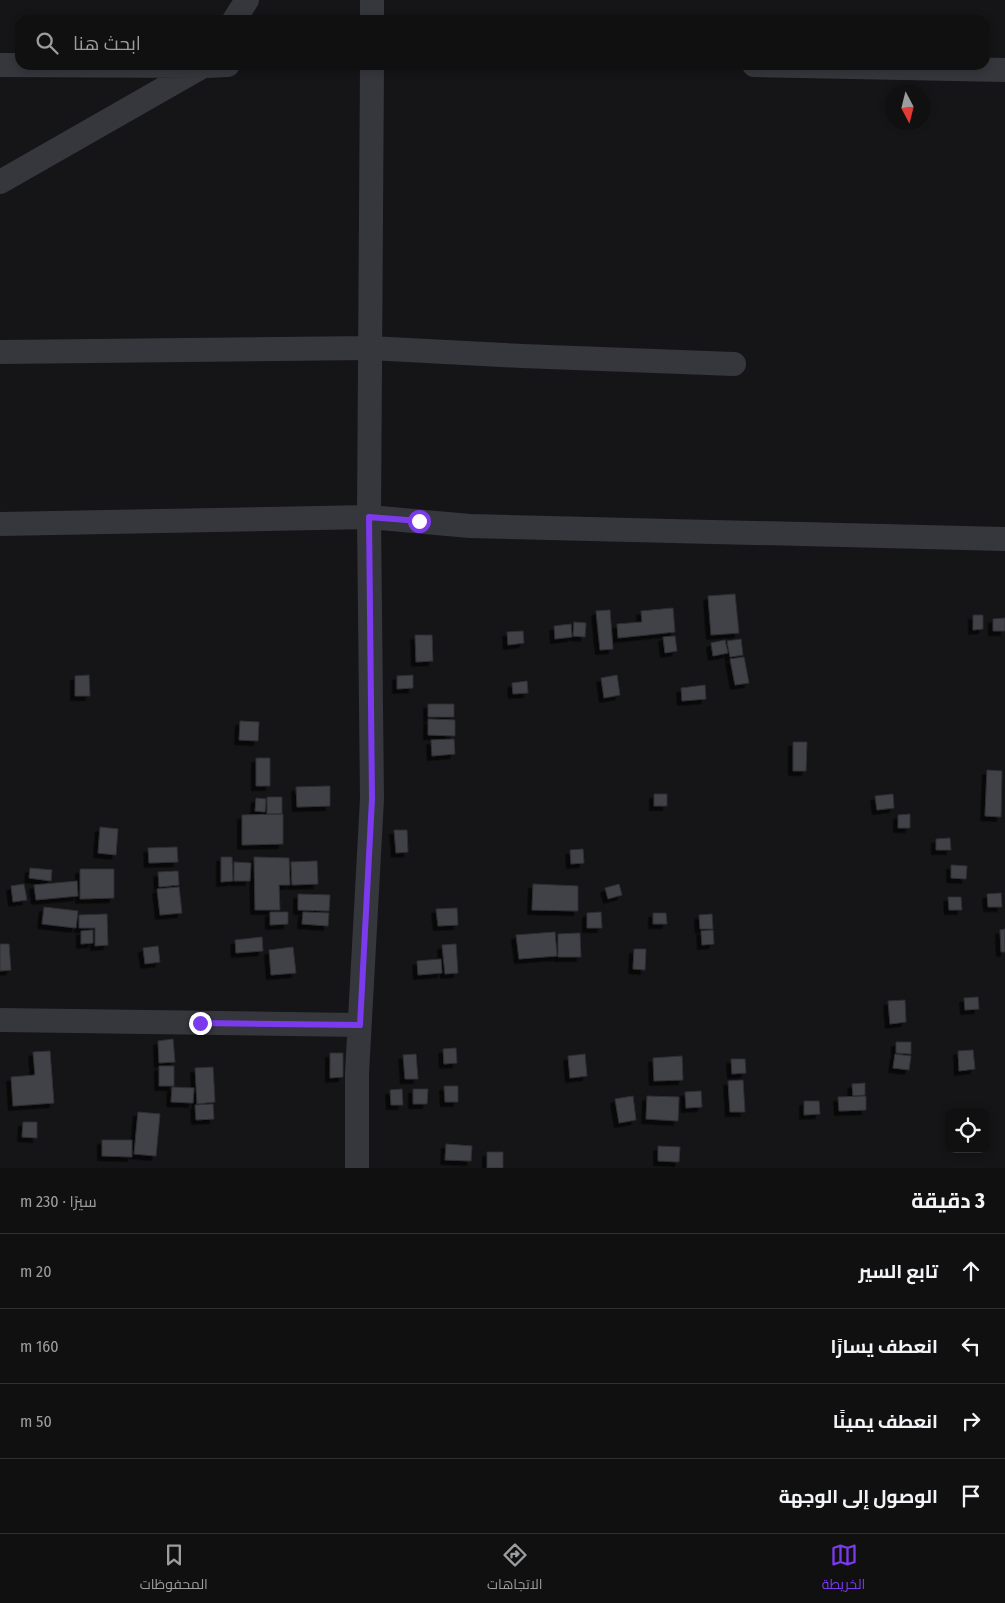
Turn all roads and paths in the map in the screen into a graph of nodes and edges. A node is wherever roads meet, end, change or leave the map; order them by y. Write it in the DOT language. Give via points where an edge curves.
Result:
graph roads {
  1 [pos="247,0"];
  2 [pos="372,0"];
  3 [pos="237,15"];
  4 [pos="372,15"];
  5 [pos="0,65"];
  6 [pos="15,65"];
  7 [pos="204,70"];
  8 [pos="372,70"];
  9 [pos="990,70"];
  10 [pos="1005,70"];
  11 [pos="0,182"];
  12 [pos="370,348"];
  13 [pos="0,352"];
  14 [pos="734,364"];
  15 [pos="369,517"];
  16 [pos="0,524"];
  17 [pos="1005,538"];
  18 [pos="0,1020"];
  19 [pos="360,1025"];
  20 [pos="357,1168"];
  1 -- 3 [label="street"];
  2 -- 4 [label="street"];
  5 -- 6 [label="street"];
  7 -- 11 [label="street"];
  8 -- 12 [label="street"];
  9 -- 10 [label="street"];
  12 -- 13 [label="street"];
  12 -- 14 [label="street"];
  12 -- 15 [label="street"];
  15 -- 16 [label="street"];
  15 -- 17 [label="street" via="470,526"];
  15 -- 19 [label="street" via="372,799"];
  18 -- 19 [label="street"];
  19 -- 20 [label="street"];
}
